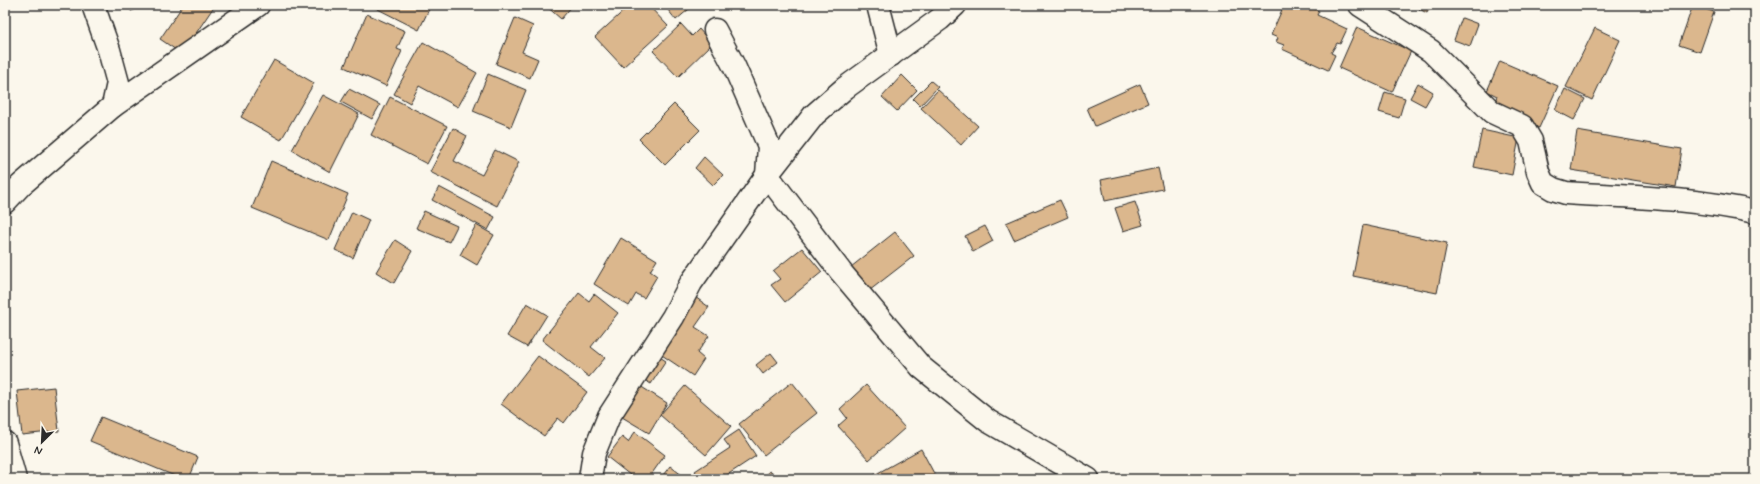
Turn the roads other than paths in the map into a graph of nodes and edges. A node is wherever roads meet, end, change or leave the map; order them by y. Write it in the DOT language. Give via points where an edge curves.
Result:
graph roads {
  1 [pos="93,5"];
  2 [pos="258,5"];
  3 [pos="878,5"];
  4 [pos="955,5"];
  5 [pos="1360,5"];
  6 [pos="715,30"];
  7 [pos="891,55"];
  8 [pos="113,106"];
  9 [pos="767,175"];
  10 [pos="5,202"];
  11 [pos="1755,212"];
  12 [pos="5,443"];
  13 [pos="15,479"];
  14 [pos="590,479"];
  15 [pos="1088,479"];
  1 -- 8 [label="street" via="110,50 118,83"];
  2 -- 8 [label="street"];
  3 -- 7 [label="street"];
  4 -- 7 [label="street"];
  5 -- 11 [label="street" via="1431,51 1492,112 1522,126 1531,140 1543,183 1553,189 1680,201"];
  6 -- 9 [label="street" via="734,66 769,146"];
  7 -- 9 [label="street" via="845,88 814,115"];
  8 -- 10 [label="street" via="21,185"];
  9 -- 14 [label="street" via="691,283 673,317 609,416 594,453"];
  9 -- 15 [label="street" via="841,272 921,367 988,421"];
  12 -- 13 [label="street"];
}
